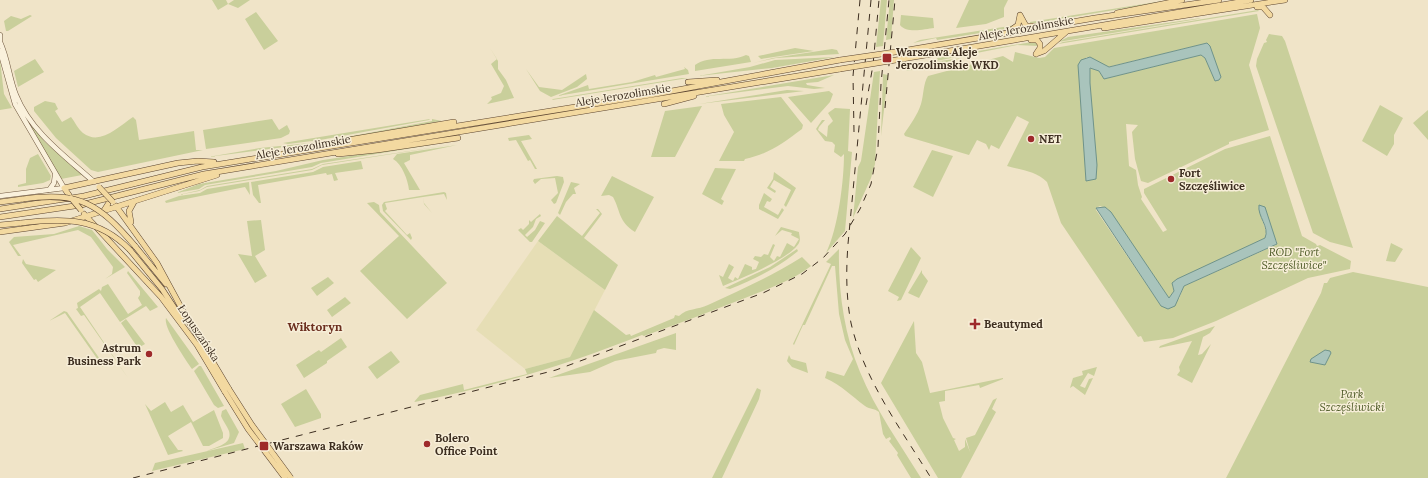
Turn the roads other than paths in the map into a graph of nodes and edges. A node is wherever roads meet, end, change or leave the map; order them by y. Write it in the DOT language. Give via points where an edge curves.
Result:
graph roads {
  1 [pos="1182,0"];
  2 [pos="1219,0"];
  3 [pos="1285,0"];
  4 [pos="1253,2"];
  5 [pos="1188,8"];
  6 [pos="1270,15"];
  7 [pos="1095,18"];
  8 [pos="1044,27"];
  9 [pos="1087,28"];
  10 [pos="1066,32"];
  11 [pos="1003,34"];
  12 [pos="0,35"];
  13 [pos="1020,40"];
  14 [pos="0,42"];
  15 [pos="0,51"];
  16 [pos="693,76"];
  17 [pos="701,80"];
  18 [pos="726,80"];
  19 [pos="688,82"];
  20 [pos="710,91"];
  21 [pos="664,104"];
  22 [pos="603,105"];
  23 [pos="454,122"];
  24 [pos="463,128"];
  25 [pos="458,138"];
  26 [pos="334,145"];
  27 [pos="323,154"];
  28 [pos="223,163"];
  29 [pos="226,171"];
  30 [pos="55,175"];
  31 [pos="94,182"];
  32 [pos="78,184"];
  33 [pos="64,188"];
  34 [pos="49,190"];
  35 [pos="0,196"];
  36 [pos="71,197"];
  37 [pos="0,202"];
  38 [pos="135,202"];
  39 [pos="110,203"];
  40 [pos="117,208"];
  41 [pos="0,209"];
  42 [pos="103,212"];
  43 [pos="86,216"];
  44 [pos="0,217"];
  45 [pos="0,225"];
  46 [pos="134,229"];
  47 [pos="0,232"];
  48 [pos="174,296"];
  49 [pos="197,345"];
  50 [pos="227,391"];
  51 [pos="285,478"];
  52 [pos="291,478"];
  1 -- 7 [label="main road" via="1138,7"];
  2 -- 5 [label="main road, Aleje Jerozolimskie"];
  3 -- 4 [label="main road"];
  4 -- 5 [label="main road, Aleje Jerozolimskie"];
  4 -- 6 [label="main road" via="1263,7"];
  4 -- 9 [label="main road" via="1150,22"];
  5 -- 7 [label="main road, Aleje Jerozolimskie"];
  5 -- 9 [label="main road, Aleje Jerozolimskie"];
  7 -- 8 [label="main road, Aleje Jerozolimskie"];
  8 -- 11 [label="main road, Aleje Jerozolimskie"];
  8 -- 11 [label="main road" via="1026,26 1020,15 1017,27"];
  9 -- 10 [label="main road, Aleje Jerozolimskie"];
  10 -- 13 [label="main road, Aleje Jerozolimskie"];
  10 -- 13 [label="main road" via="1036,54 1040,46 1036,40"];
  11 -- 18 [label="main road, Aleje Jerozolimskie, bridge"];
  12 -- 14 [label="main road"];
  13 -- 20 [label="main road, Aleje Jerozolimskie, bridge"];
  14 -- 31 [label="main road" via="16,94 26,114 51,144"];
  15 -- 30 [label="main road" via="15,104"];
  16 -- 17 [label="main road"];
  17 -- 18 [label="main road"];
  17 -- 19 [label="main road"];
  18 -- 22 [label="main road, Aleje Jerozolimskie"];
  20 -- 21 [label="main road"];
  20 -- 22 [label="main road, Aleje Jerozolimskie"];
  22 -- 24 [label="main road, Aleje Jerozolimskie"];
  23 -- 26 [label="main road" via="386,132"];
  24 -- 26 [label="main road, Aleje Jerozolimskie"];
  24 -- 27 [label="main road, Aleje Jerozolimskie"];
  25 -- 27 [label="main road" via="348,154"];
  26 -- 28 [label="main road, Aleje Jerozolimskie"];
  27 -- 29 [label="main road, Aleje Jerozolimskie"];
  28 -- 31 [label="main road" via="178,163"];
  28 -- 41 [label="main road, Aleje Jerozolimskie" via="165,174 84,196"];
  29 -- 38 [label="main road" via="206,180"];
  29 -- 44 [label="main road, Aleje Jerozolimskie" via="177,180 81,205"];
  30 -- 33 [label="main road"];
  30 -- 34 [label="main road" via="54,183"];
  31 -- 32 [label="main road"];
  31 -- 39 [label="main road, bridge" via="107,195"];
  32 -- 33 [label="main road"];
  32 -- 36 [label="main road" via="73,189"];
  33 -- 34 [label="main road"];
  33 -- 36 [label="main road"];
  34 -- 35 [label="main road"];
  36 -- 43 [label="main road, Łopuszańska, bridge"];
  37 -- 48 [label="main road, bridge" via="56,196 88,204 112,220"];
  38 -- 40 [label="main road"];
  38 -- 46 [label="main road" via="128,213"];
  39 -- 40 [label="main road, Łopuszańska"];
  39 -- 42 [label="main road"];
  40 -- 42 [label="main road"];
  40 -- 46 [label="main road, Łopuszańska"];
  42 -- 43 [label="main road"];
  43 -- 47 [label="main road" via="56,226"];
  43 -- 49 [label="main road, Łopuszańska" via="154,288"];
  45 -- 49 [label="main road, bridge" via="58,219 83,222 107,232 130,250 162,289"];
  46 -- 48 [label="main road, Łopuszańska" via="157,262"];
  48 -- 50 [label="main road, Łopuszańska"];
  49 -- 50 [label="main road, Łopuszańska"];
  50 -- 51 [label="main road, Łopuszańska, bridge" via="248,429"];
  50 -- 52 [label="main road, Łopuszańska, bridge"];
}
